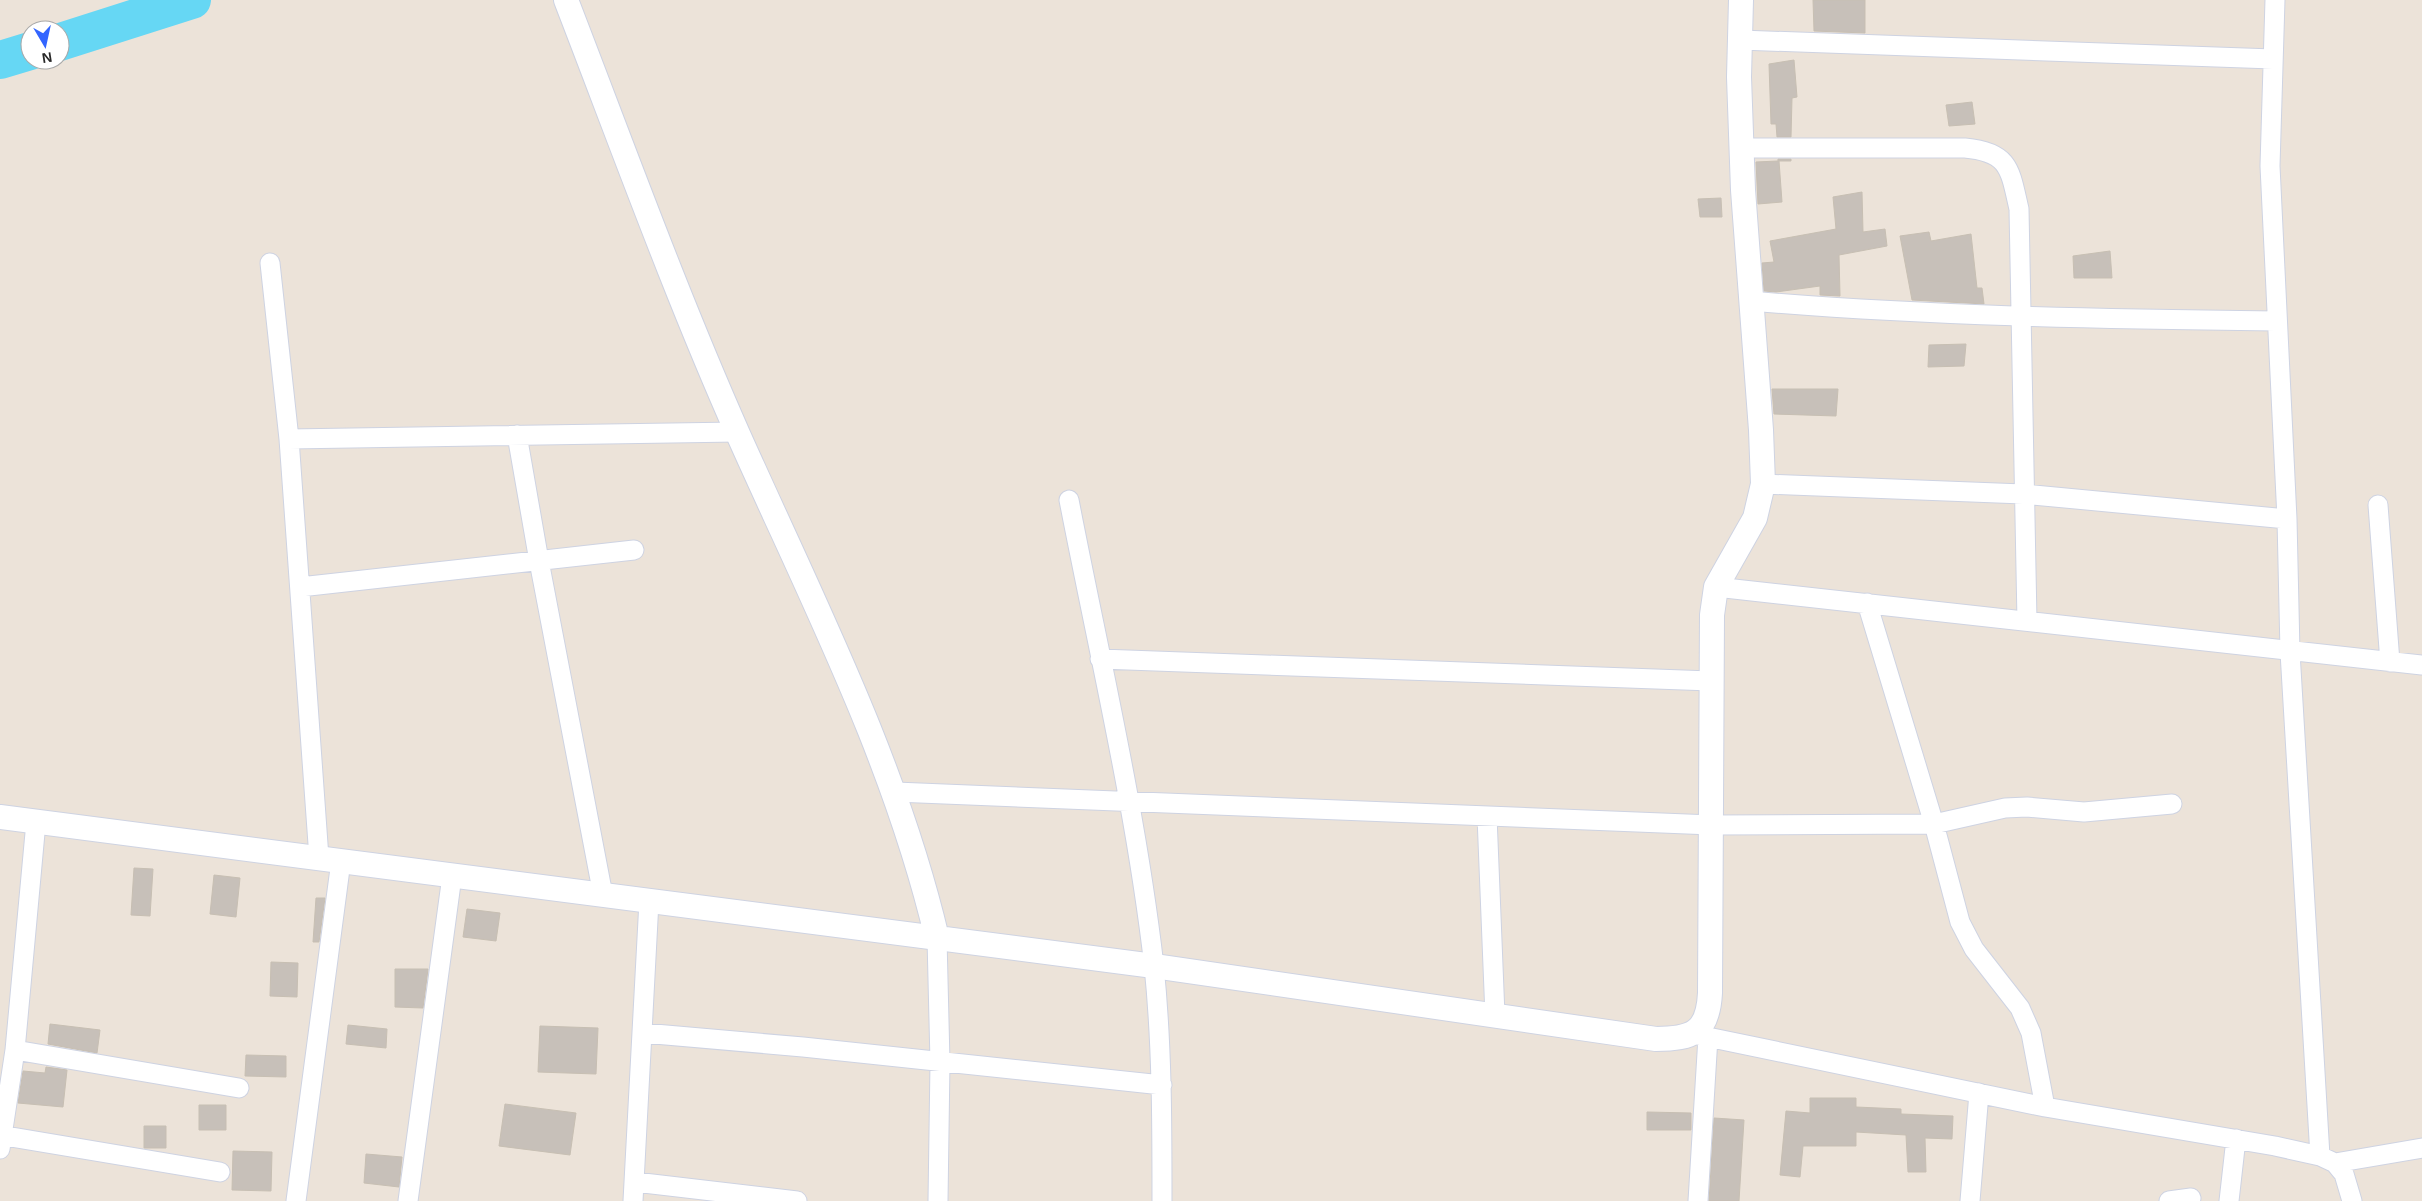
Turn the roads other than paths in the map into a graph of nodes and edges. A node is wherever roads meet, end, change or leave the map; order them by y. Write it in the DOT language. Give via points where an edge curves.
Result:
graph roads {
  1 [pos="566,0"];
  2 [pos="1741,0"];
  3 [pos="2276,0"];
  4 [pos="1740,40"];
  5 [pos="2273,59"];
  6 [pos="1742,148"];
  7 [pos="270,263"];
  8 [pos="1750,301"];
  9 [pos="2022,316"];
  10 [pos="2276,321"];
  11 [pos="737,432"];
  12 [pos="517,435"];
  13 [pos="289,439"];
  14 [pos="1763,484"];
  15 [pos="2023,494"];
  16 [pos="1069,500"];
  17 [pos="2378,505"];
  18 [pos="2287,519"];
  19 [pos="634,550"];
  20 [pos="539,561"];
  21 [pos="1716,586"];
  22 [pos="300,587"];
  23 [pos="1867,603"];
  24 [pos="2027,622"];
  25 [pos="2290,652"];
  26 [pos="1100,659"];
  27 [pos="2390,662"];
  28 [pos="2422,664"];
  29 [pos="1711,681"];
  30 [pos="895,792"];
  31 [pos="1129,800"];
  32 [pos="2172,804"];
  33 [pos="1487,816"];
  34 [pos="0,817"];
  35 [pos="36,822"];
  36 [pos="1934,824"];
  37 [pos="1712,825"];
  38 [pos="330,859"];
  39 [pos="452,876"];
  40 [pos="603,895"];
  41 [pos="649,901"];
  42 [pos="937,938"];
  43 [pos="1154,966"];
  44 [pos="1495,1016"];
  45 [pos="643,1033"];
  46 [pos="1700,1036"];
  47 [pos="15,1050"];
  48 [pos="940,1062"];
  49 [pos="1162,1085"];
  50 [pos="239,1088"];
  51 [pos="1979,1093"];
  52 [pos="2045,1107"];
  53 [pos="2236,1139"];
  54 [pos="1,1140"];
  55 [pos="2422,1148"];
  56 [pos="2328,1159"];
  57 [pos="220,1172"];
  58 [pos="635,1182"];
  59 [pos="2191,1198"];
  60 [pos="1162,1200"];
  61 [pos="296,1201"];
  62 [pos="408,1201"];
  63 [pos="633,1201"];
  64 [pos="797,1201"];
  65 [pos="938,1201"];
  66 [pos="1698,1201"];
  67 [pos="1970,1201"];
  68 [pos="2169,1201"];
  69 [pos="2229,1201"];
  70 [pos="2352,1201"];
  1 -- 11 [label="street"];
  2 -- 4 [label="street"];
  3 -- 5 [label="street"];
  4 -- 5 [label="street"];
  4 -- 6 [label="street"];
  5 -- 10 [label="street" via="2270,166"];
  6 -- 8 [label="street"];
  6 -- 9 [label="street" via="1965,148 1986,150 2000,157 2014,185 2019,209"];
  7 -- 13 [label="street"];
  8 -- 9 [label="street"];
  8 -- 14 [label="street"];
  9 -- 10 [label="street"];
  9 -- 15 [label="street"];
  10 -- 18 [label="street"];
  11 -- 12 [label="street"];
  11 -- 30 [label="street" via="826,624"];
  12 -- 13 [label="street"];
  12 -- 20 [label="street"];
  13 -- 22 [label="street"];
  14 -- 15 [label="street"];
  14 -- 21 [label="street" via="1755,518"];
  15 -- 18 [label="street"];
  15 -- 24 [label="street"];
  16 -- 26 [label="street"];
  17 -- 27 [label="street"];
  18 -- 25 [label="street"];
  19 -- 20 [label="street"];
  20 -- 22 [label="street"];
  20 -- 40 [label="street"];
  21 -- 23 [label="street"];
  21 -- 29 [label="street"];
  22 -- 38 [label="street"];
  23 -- 24 [label="street"];
  23 -- 36 [label="street"];
  24 -- 25 [label="street"];
  25 -- 27 [label="street"];
  25 -- 56 [label="street"];
  26 -- 29 [label="street"];
  26 -- 31 [label="street"];
  27 -- 28 [label="street"];
  29 -- 37 [label="street"];
  30 -- 31 [label="street"];
  30 -- 42 [label="street"];
  31 -- 33 [label="street"];
  31 -- 43 [label="street"];
  32 -- 36 [label="street" via="2084,812 2005,808"];
  33 -- 37 [label="street"];
  33 -- 44 [label="street"];
  34 -- 35 [label="street"];
  35 -- 38 [label="street"];
  35 -- 47 [label="street"];
  36 -- 37 [label="street"];
  36 -- 52 [label="street" via="1960,922 1974,949 2020,1008 2031,1033"];
  37 -- 46 [label="street" via="1709,1011"];
  38 -- 39 [label="street"];
  38 -- 61 [label="street"];
  39 -- 40 [label="street"];
  39 -- 62 [label="street"];
  40 -- 41 [label="street"];
  41 -- 42 [label="street"];
  41 -- 45 [label="street"];
  42 -- 43 [label="street"];
  42 -- 48 [label="street"];
  43 -- 44 [label="street"];
  43 -- 49 [label="street"];
  44 -- 46 [label="street" via="1656,1039"];
  45 -- 48 [label="street"];
  45 -- 58 [label="street"];
  46 -- 51 [label="street"];
  46 -- 66 [label="street"];
  47 -- 50 [label="street"];
  47 -- 54 [label="street"];
  48 -- 49 [label="street"];
  48 -- 65 [label="street"];
  49 -- 60 [label="street"];
  51 -- 52 [label="street"];
  51 -- 67 [label="street"];
  52 -- 53 [label="street"];
  53 -- 56 [label="street"];
  53 -- 69 [label="street"];
  54 -- 57 [label="street"];
  55 -- 56 [label="street"];
  56 -- 70 [label="street" via="2344,1174"];
  58 -- 63 [label="street"];
  58 -- 64 [label="street"];
  59 -- 68 [label="street"];
}
